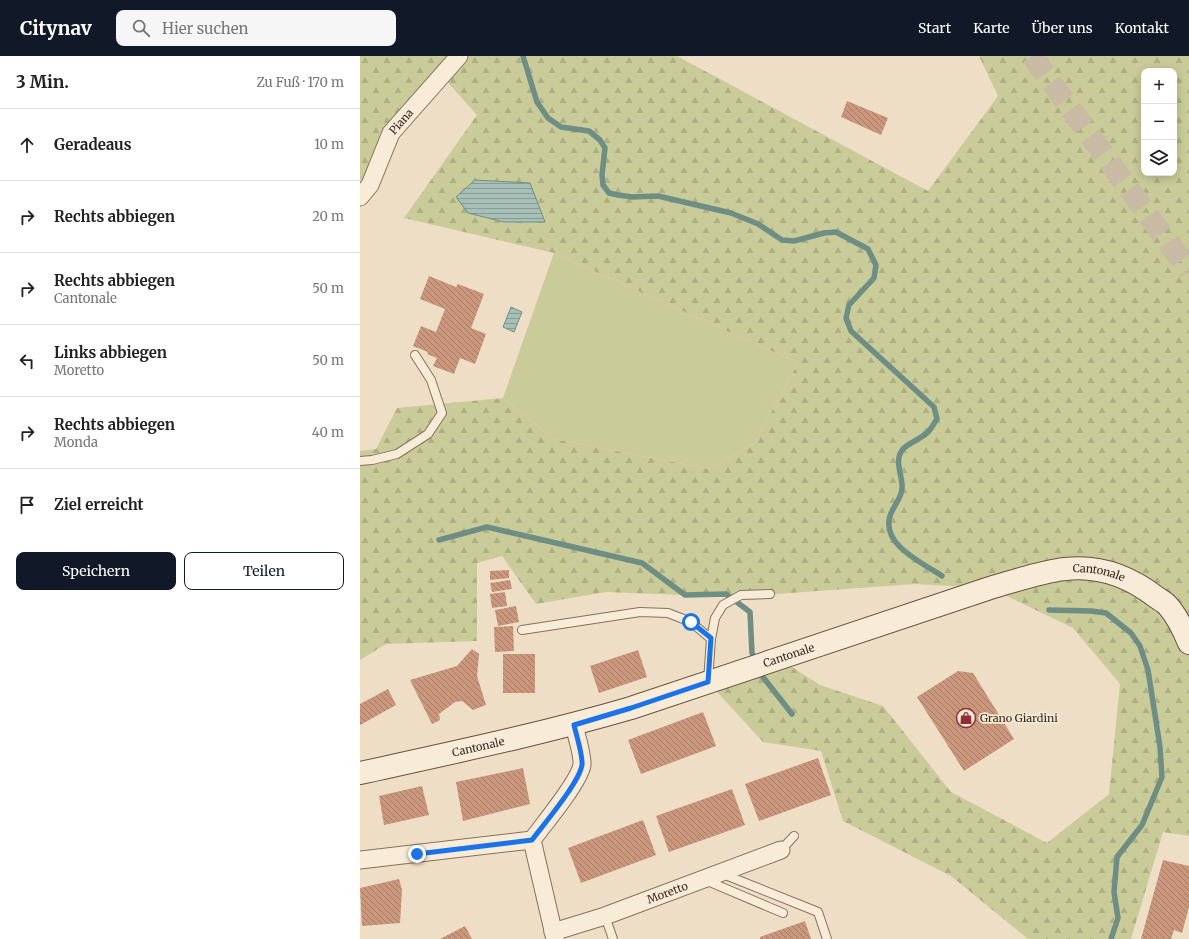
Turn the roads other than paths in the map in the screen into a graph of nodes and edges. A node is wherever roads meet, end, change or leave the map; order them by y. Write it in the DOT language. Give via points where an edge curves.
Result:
graph roads {
  1 [pos="459,56"];
  2 [pos="360,197"];
  3 [pos="415,354"];
  4 [pos="360,461"];
  5 [pos="770,594"];
  6 [pos="522,630"];
  7 [pos="711,638"];
  8 [pos="1189,643"];
  9 [pos="708,682"];
  10 [pos="574,725"];
  11 [pos="360,773"];
  12 [pos="794,836"];
  13 [pos="532,840"];
  14 [pos="781,850"];
  15 [pos="360,860"];
  16 [pos="719,872"];
  17 [pos="702,879"];
  18 [pos="783,913"];
  19 [pos="605,916"];
  20 [pos="554,936"];
  21 [pos="613,939"];
  22 [pos="828,939"];
  1 -- 2 [label="street, Piana" via="391,133 370,185"];
  3 -- 4 [label="lane" via="431,380 442,413 428,434 397,454"];
  5 -- 7 [label="lane" via="740,594 723,605 715,618"];
  6 -- 7 [label="lane" via="640,612 668,614 686,620"];
  7 -- 9 [label="lane"];
  8 -- 9 [label="street, Cantonale" via="1168,606 1144,587 1117,574 1093,569 1066,569 990,588"];
  9 -- 10 [label="street, Cantonale"];
  10 -- 11 [label="street, Cantonale"];
  10 -- 13 [label="street" via="582,764 577,779"];
  12 -- 14 [label="lane"];
  13 -- 15 [label="street"];
  13 -- 20 [label="street, Moretto"];
  14 -- 16 [label="street, Moretto"];
  16 -- 17 [label="street, Moretto"];
  16 -- 22 [label="lane" via="818,912"];
  17 -- 18 [label="lane"];
  17 -- 19 [label="street, Moretto"];
  19 -- 20 [label="street, Moretto"];
  19 -- 21 [label="lane"];
}
